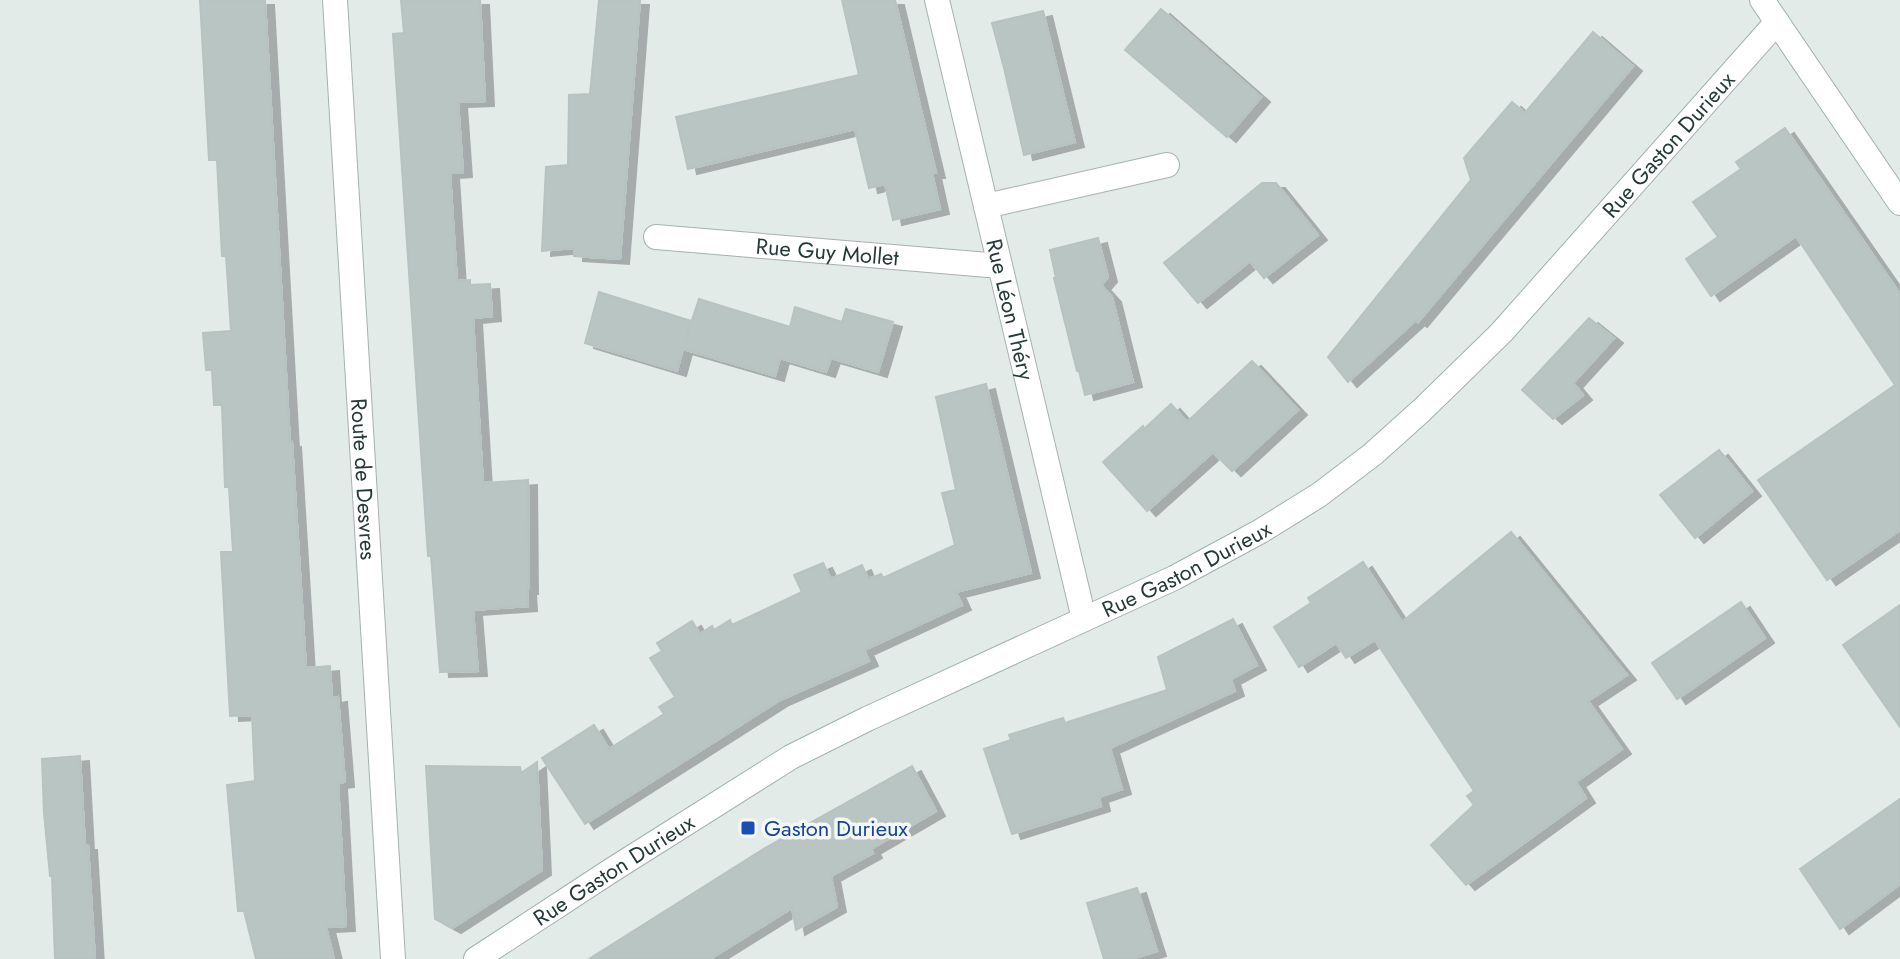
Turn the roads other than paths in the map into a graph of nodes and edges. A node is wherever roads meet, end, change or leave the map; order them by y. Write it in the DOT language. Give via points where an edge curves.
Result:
graph roads {
  1 [pos="335,0"];
  2 [pos="937,0"];
  3 [pos="1762,0"];
  4 [pos="1777,22"];
  5 [pos="1167,165"];
  6 [pos="1900,203"];
  7 [pos="986,206"];
  8 [pos="656,237"];
  9 [pos="1000,266"];
  10 [pos="1084,619"];
  11 [pos="393,959"];
  12 [pos="476,959"];
  1 -- 11 [label="street, Route de Desvres"];
  2 -- 7 [label="street, Rue Léon Théry"];
  3 -- 4 [label="street"];
  4 -- 6 [label="street"];
  4 -- 10 [label="street, Rue Gaston Durieux" via="1501,333 1373,454 1261,531"];
  5 -- 7 [label="street"];
  7 -- 9 [label="street, Rue Léon Théry"];
  8 -- 9 [label="street, Rue Guy Mollet"];
  9 -- 10 [label="street, Rue Léon Théry"];
  10 -- 12 [label="street, Rue Gaston Durieux" via="791,757"];
}
